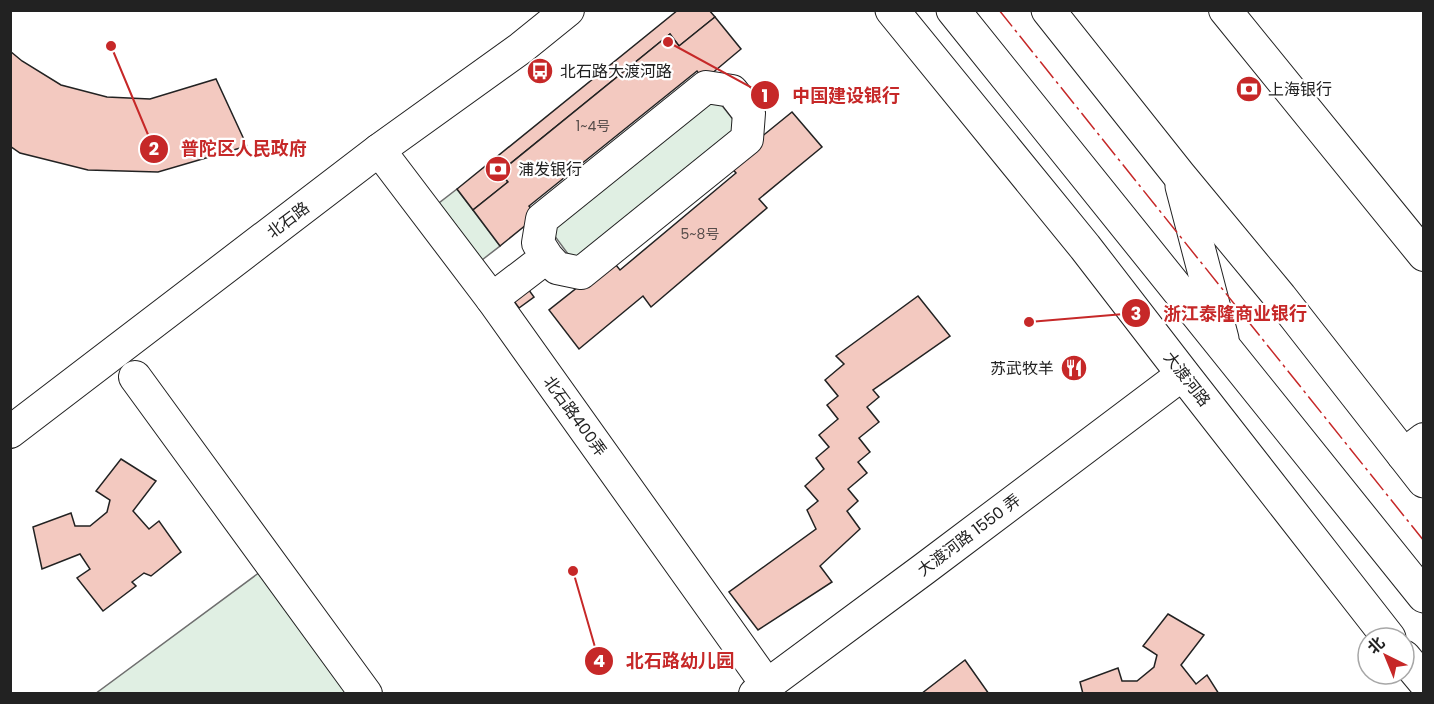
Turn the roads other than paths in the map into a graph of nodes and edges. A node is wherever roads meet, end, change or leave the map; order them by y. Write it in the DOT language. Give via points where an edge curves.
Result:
graph roads {
  1 [pos="568,10"];
  2 [pos="892,10"];
  3 [pos="953,10"];
  4 [pos="1048,10"];
  5 [pos="1225,10"];
  6 [pos="379,150"];
  7 [pos="1179,175"];
  8 [pos="1424,255"];
  9 [pos="548,257"];
  10 [pos="492,299"];
  11 [pos="1225,349"];
  12 [pos="1183,374"];
  13 [pos="135,377"];
  14 [pos="10,432"];
  15 [pos="1413,447"];
  16 [pos="1424,481"];
  17 [pos="1424,596"];
  18 [pos="1380,626"];
  19 [pos="761,689"];
  20 [pos="366,693"];
  1 -- 6 [label="street, 北石路"];
  2 -- 12 [label="main road, 大渡河路"];
  3 -- 11 [label="main road"];
  4 -- 7 [label="main road"];
  5 -- 8 [label="street"];
  6 -- 10 [label="street, 北石路400弄"];
  6 -- 14 [label="street, 北石路"];
  7 -- 11 [label="main road"];
  7 -- 15 [label="main road"];
  9 -- 9 [label="street" via="556,268 581,273 747,139 749,113 732,91 706,87 542,219 538,243"];
  9 -- 10 [label="street"];
  10 -- 19 [label="street, 北石路400弄"];
  11 -- 17 [label="main road"];
  12 -- 18 [label="main road, 大渡河路"];
  12 -- 19 [label="street, 大渡河路 1550 弄"];
  13 -- 20 [label="street"];
  15 -- 16 [label="main road"];
}
